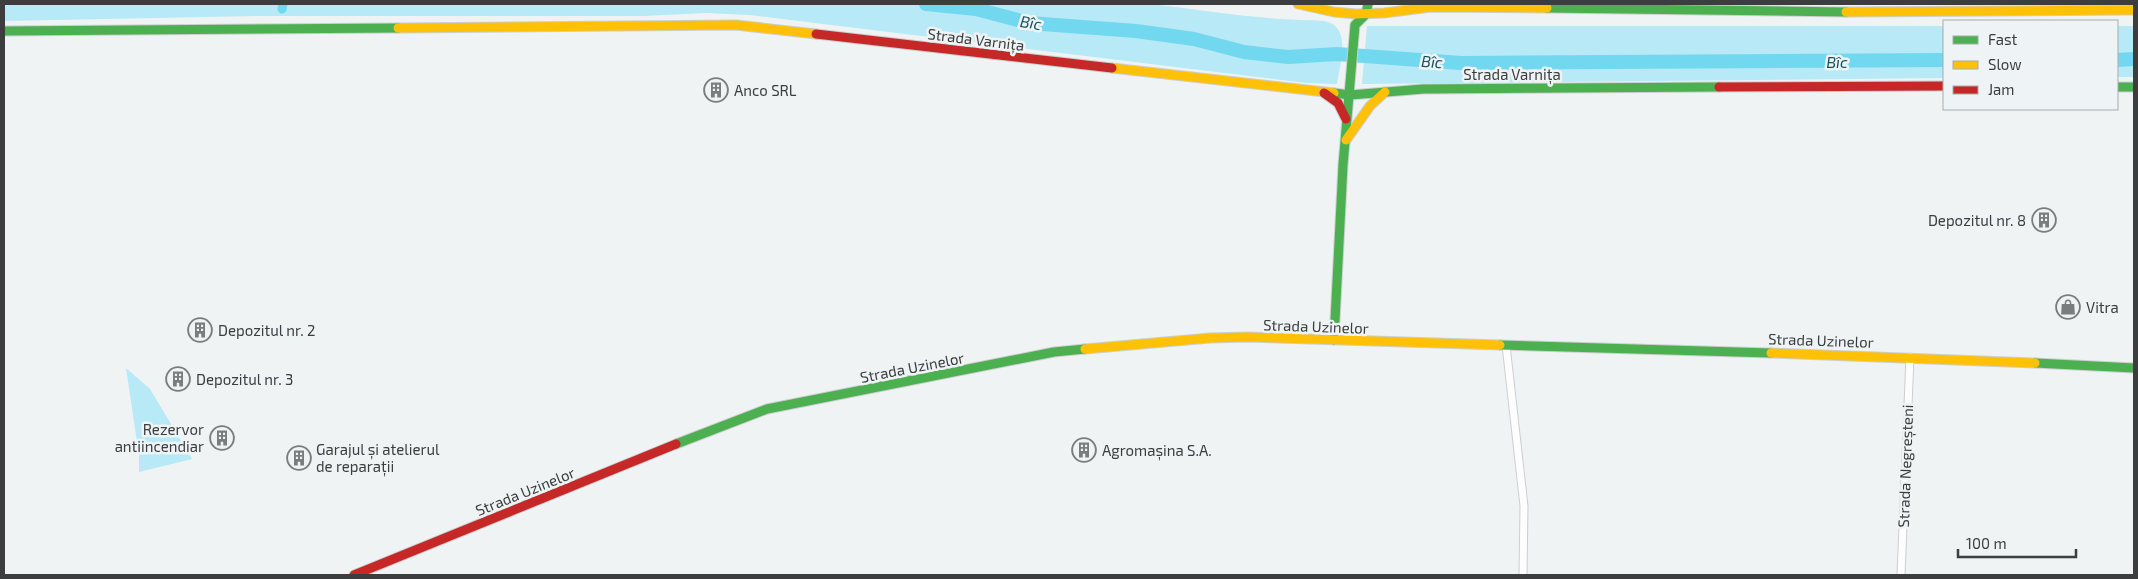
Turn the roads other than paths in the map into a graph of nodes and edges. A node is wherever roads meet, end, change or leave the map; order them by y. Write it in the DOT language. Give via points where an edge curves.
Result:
graph roads {
  1 [pos="1298,4"];
  2 [pos="1368,4"];
  3 [pos="1416,4"];
  4 [pos="1431,7"];
  5 [pos="1344,8"];
  6 [pos="2134,10"];
  7 [pos="1366,14"];
  8 [pos="1354,29"];
  9 [pos="4,31"];
  10 [pos="1943,86"];
  11 [pos="2118,87"];
  12 [pos="2134,87"];
  13 [pos="1386,92"];
  14 [pos="1324,93"];
  15 [pos="1350,95"];
  16 [pos="1346,122"];
  17 [pos="1345,142"];
  18 [pos="1334,340"];
  19 [pos="1506,345"];
  20 [pos="1910,356"];
  21 [pos="2134,368"];
  22 [pos="354,575"];
  23 [pos="1523,575"];
  24 [pos="1901,575"];
  1 -- 5 [label="main road"];
  2 -- 7 [label="main road"];
  3 -- 4 [label="main road"];
  4 -- 6 [label="main road" via="1835,12"];
  4 -- 7 [label="main road"];
  5 -- 7 [label="main road"];
  5 -- 8 [label="main road"];
  7 -- 8 [label="main road"];
  8 -- 15 [label="main road"];
  9 -- 14 [label="main road, Strada Varnița" via="736,25"];
  10 -- 13 [label="main road, Strada Varnița" via="1432,88"];
  11 -- 12 [label="main road"];
  13 -- 15 [label="main road, Strada Varnița"];
  13 -- 17 [label="main road" via="1366,111"];
  14 -- 15 [label="main road, Strada Varnița"];
  14 -- 16 [label="main road" via="1338,103"];
  15 -- 16 [label="main road"];
  16 -- 17 [label="main road"];
  17 -- 18 [label="main road"];
  18 -- 19 [label="main road, Strada Uzinelor"];
  18 -- 22 [label="main road, Strada Uzinelor" via="1210,338 1054,352 767,409"];
  19 -- 20 [label="main road, Strada Uzinelor"];
  19 -- 23 [label="street" via="1524,506"];
  20 -- 21 [label="main road, Strada Uzinelor"];
  20 -- 24 [label="street, Strada Negreșteni"];
}
